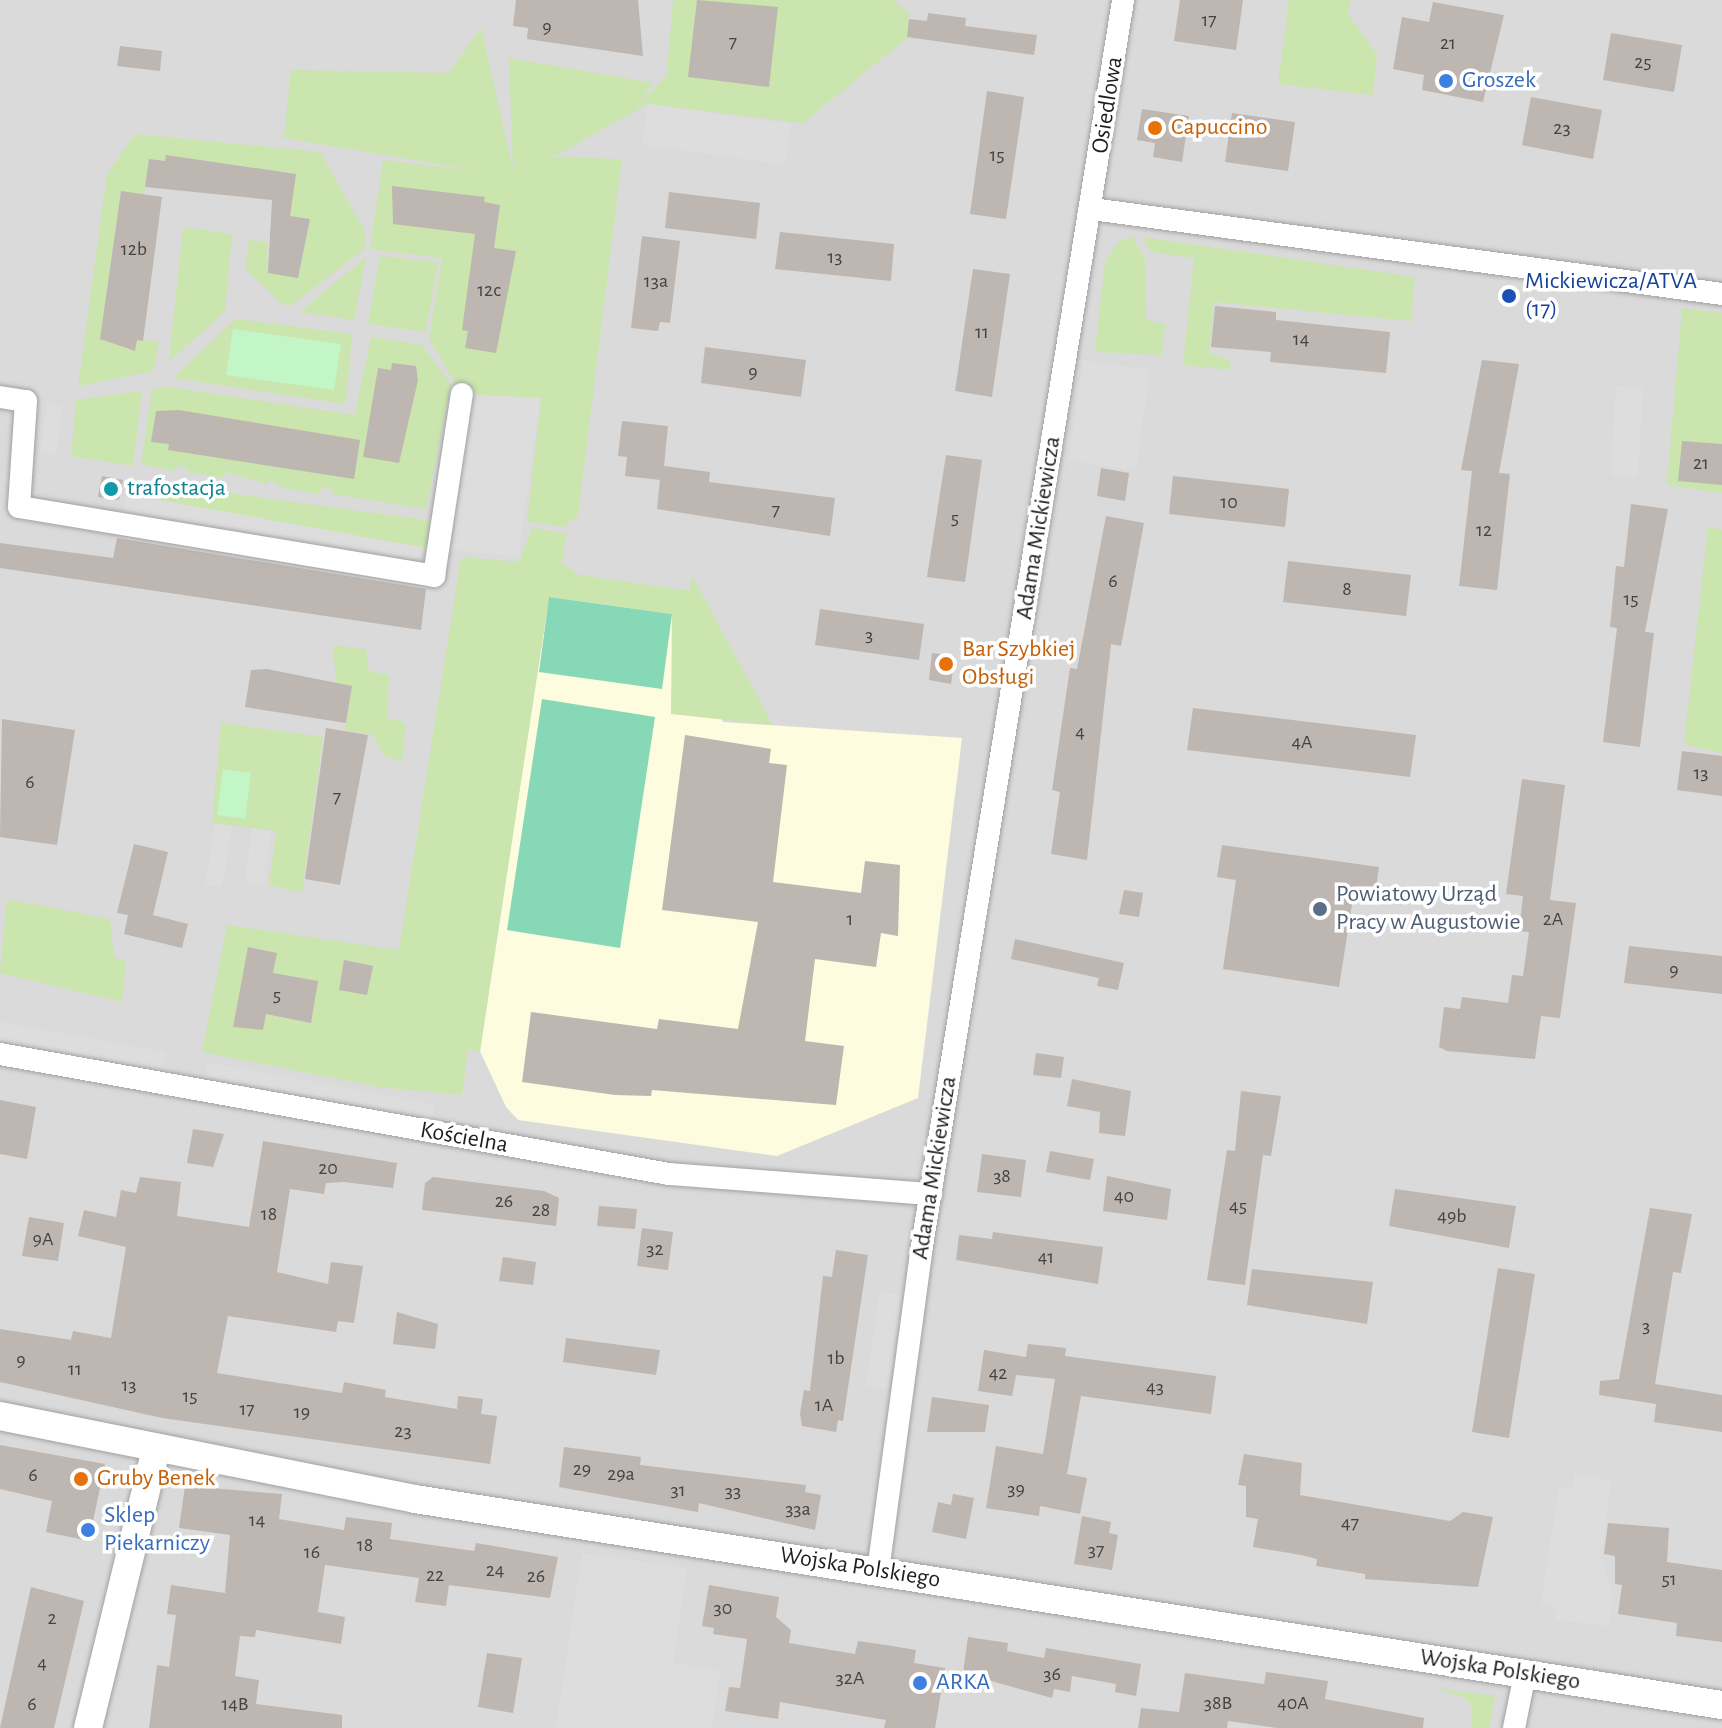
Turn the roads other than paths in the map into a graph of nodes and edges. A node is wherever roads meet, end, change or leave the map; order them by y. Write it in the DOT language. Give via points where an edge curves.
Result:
graph roads {
  1 [pos="1123,0"];
  2 [pos="1092,209"];
  3 [pos="1722,294"];
  4 [pos="462,394"];
  5 [pos="0,397"];
  6 [pos="0,1054"];
  7 [pos="931,1194"];
  8 [pos="0,1416"];
  9 [pos="156,1448"];
  10 [pos="878,1571"];
  11 [pos="1525,1674"];
  12 [pos="1722,1705"];
  13 [pos="88,1728"];
  14 [pos="1514,1728"];
  1 -- 2 [label="street, Osiedlowa"];
  2 -- 3 [label="street"];
  2 -- 7 [label="street, Adama Mickiewicza"];
  4 -- 5 [label="street" via="434,576 19,507 26,401"];
  6 -- 7 [label="street, Kościelna" via="669,1174"];
  7 -- 10 [label="street, Adama Mickiewicza"];
  8 -- 9 [label="street, Wojska Polskiego"];
  9 -- 10 [label="street, Wojska Polskiego" via="415,1499"];
  9 -- 13 [label="street"];
  10 -- 11 [label="street, Wojska Polskiego"];
  11 -- 12 [label="street, Wojska Polskiego"];
  11 -- 14 [label="street"];
}
